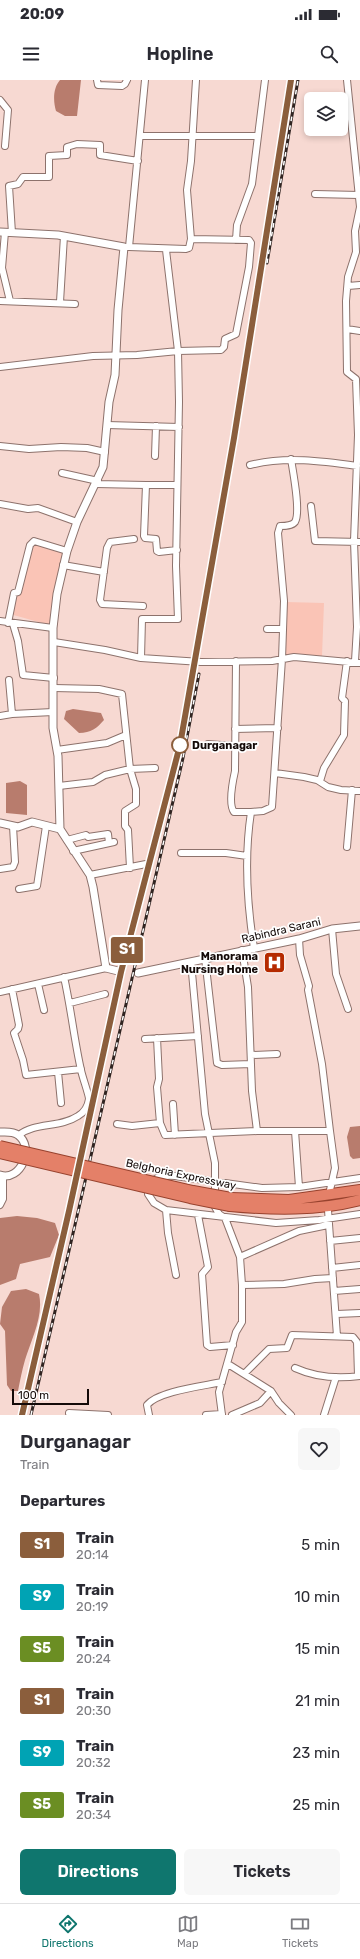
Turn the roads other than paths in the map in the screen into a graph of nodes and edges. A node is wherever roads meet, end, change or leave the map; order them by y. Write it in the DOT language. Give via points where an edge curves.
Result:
graph roads {
  1 [pos="97,80"];
  2 [pos="127,80"];
  3 [pos="145,80"];
  4 [pos="196,80"];
  5 [pos="265,80"];
  6 [pos="348,80"];
  7 [pos="0,100"];
  8 [pos="140,136"];
  9 [pos="191,136"];
  10 [pos="258,136"];
  11 [pos="357,143"];
  12 [pos="5,146"];
  13 [pos="138,161"];
  14 [pos="315,194"];
  15 [pos="359,195"];
  16 [pos="360,207"];
  17 [pos="6,233"];
  18 [pos="64,236"];
  19 [pos="191,240"];
  20 [pos="236,240"];
  21 [pos="126,247"];
  22 [pos="166,250"];
  23 [pos="348,286"];
  24 [pos="360,286"];
  25 [pos="0,301"];
  26 [pos="10,301"];
  27 [pos="60,302"];
  28 [pos="75,304"];
  29 [pos="347,329"];
  30 [pos="360,331"];
  31 [pos="178,351"];
  32 [pos="116,354"];
  33 [pos="0,367"];
  34 [pos="107,425"];
  35 [pos="156,426"];
  36 [pos="179,427"];
  37 [pos="0,446"];
  38 [pos="105,452"];
  39 [pos="359,454"];
  40 [pos="155,456"];
  41 [pos="291,459"];
  42 [pos="250,465"];
  43 [pos="358,466"];
  44 [pos="62,473"];
  45 [pos="97,482"];
  46 [pos="146,485"];
  47 [pos="177,485"];
  48 [pos="358,491"];
  49 [pos="0,504"];
  50 [pos="312,506"];
  51 [pos="77,522"];
  52 [pos="134,539"];
  53 [pos="357,541"];
  54 [pos="176,550"];
  55 [pos="67,551"];
  56 [pos="63,566"];
  57 [pos="104,572"];
  58 [pos="358,604"];
  59 [pos="143,606"];
  60 [pos="0,621"];
  61 [pos="11,623"];
  62 [pos="53,628"];
  63 [pos="267,629"];
  64 [pos="283,629"];
  65 [pos="54,642"];
  66 [pos="141,658"];
  67 [pos="282,659"];
  68 [pos="236,660"];
  69 [pos="347,661"];
  70 [pos="357,662"];
  71 [pos="54,678"];
  72 [pos="9,680"];
  73 [pos="54,688"];
  74 [pos="53,712"];
  75 [pos="12,714"];
  76 [pos="0,716"];
  77 [pos="278,728"];
  78 [pos="235,729"];
  79 [pos="126,735"];
  80 [pos="208,744"];
  81 [pos="235,746"];
  82 [pos="57,750"];
  83 [pos="155,768"];
  84 [pos="130,769"];
  85 [pos="275,773"];
  86 [pos="320,782"];
  87 [pos="59,786"];
  88 [pos="356,791"];
  89 [pos="251,812"];
  90 [pos="0,823"];
  91 [pos="13,826"];
  92 [pos="46,826"];
  93 [pos="60,829"];
  94 [pos="67,840"];
  95 [pos="347,847"];
  96 [pos="73,851"];
  97 [pos="181,853"];
  98 [pos="247,856"];
  99 [pos="146,864"];
  100 [pos="130,868"];
  101 [pos="0,869"];
  102 [pos="90,875"];
  103 [pos="19,889"];
  104 [pos="360,926"];
  105 [pos="332,929"];
  106 [pos="299,939"];
  107 [pos="254,948"];
  108 [pos="242,950"];
  109 [pos="205,958"];
  110 [pos="191,962"];
  111 [pos="106,968"];
  112 [pos="118,971"];
  113 [pos="138,973"];
  114 [pos="64,977"];
  115 [pos="38,984"];
  116 [pos="12,989"];
  117 [pos="0,992"];
  118 [pos="105,994"];
  119 [pos="70,1003"];
  120 [pos="348,1009"];
  121 [pos="44,1010"];
  122 [pos="198,1036"];
  123 [pos="157,1038"];
  124 [pos="145,1039"];
  125 [pos="277,1054"];
  126 [pos="251,1055"];
  127 [pos="251,1064"];
  128 [pos="81,1070"];
  129 [pos="58,1072"];
  130 [pos="60,1103"];
  131 [pos="173,1104"];
  132 [pos="160,1123"];
  133 [pos="117,1124"];
  134 [pos="330,1130"];
  135 [pos="257,1131"];
  136 [pos="295,1131"];
  137 [pos="0,1132"];
  138 [pos="210,1132"];
  139 [pos="19,1135"];
  140 [pos="175,1136"];
  141 [pos="0,1146"];
  142 [pos="0,1153"];
  143 [pos="1,1176"];
  144 [pos="360,1178"];
  145 [pos="214,1182"];
  146 [pos="332,1183"];
  147 [pos="299,1187"];
  148 [pos="330,1190"];
  149 [pos="360,1190"];
  150 [pos="360,1200"];
  151 [pos="231,1202"];
  152 [pos="0,1205"];
  153 [pos="166,1210"];
  154 [pos="328,1210"];
  155 [pos="360,1214"];
  156 [pos="198,1215"];
  157 [pos="225,1218"];
  158 [pos="328,1218"];
  159 [pos="328,1225"];
  160 [pos="360,1238"];
  161 [pos="330,1241"];
  162 [pos="240,1257"];
  163 [pos="360,1266"];
  164 [pos="332,1268"];
  165 [pos="176,1275"];
  166 [pos="333,1278"];
  167 [pos="242,1285"];
  168 [pos="360,1289"];
  169 [pos="334,1291"];
  170 [pos="360,1313"];
  171 [pos="337,1314"];
  172 [pos="338,1336"];
  173 [pos="233,1345"];
  174 [pos="228,1364"];
  175 [pos="295,1368"];
  176 [pos="245,1373"];
  177 [pos="359,1376"];
  178 [pos="336,1377"];
  179 [pos="222,1382"];
  180 [pos="271,1390"];
  181 [pos="69,1413"];
  182 [pos="222,1414"];
  183 [pos="108,1415"];
  184 [pos="149,1415"];
  185 [pos="206,1415"];
  186 [pos="232,1415"];
  187 [pos="291,1415"];
  188 [pos="324,1415"];
  1 -- 2 [label="street" via="98,85 122,86"];
  3 -- 8 [label="street"];
  4 -- 9 [label="street"];
  5 -- 10 [label="street"];
  6 -- 11 [label="street"];
  7 -- 12 [label="street" via="8,110"];
  8 -- 9 [label="street"];
  8 -- 13 [label="street"];
  9 -- 10 [label="street"];
  9 -- 19 [label="street" via="187,190"];
  10 -- 20 [label="street" via="252,184 237,225"];
  11 -- 15 [label="street"];
  13 -- 17 [label="street" via="100,155 100,145 67,146 67,156 49,156 48,177 23,178 18,184 9,186"];
  13 -- 21 [label="street"];
  14 -- 15 [label="street"];
  15 -- 16 [label="street"];
  16 -- 23 [label="street" via="355,230 356,252"];
  17 -- 18 [label="street"];
  17 -- 26 [label="street" via="2,268"];
  18 -- 21 [label="street"];
  18 -- 27 [label="street"];
  19 -- 20 [label="street"];
  19 -- 22 [label="street" via="189,248"];
  20 -- 31 [label="street" via="249,240 251,243 236,334 225,339 221,350"];
  21 -- 22 [label="street"];
  21 -- 32 [label="street" via="120,276"];
  22 -- 31 [label="street"];
  23 -- 24 [label="street"];
  23 -- 29 [label="street"];
  25 -- 26 [label="street"];
  26 -- 27 [label="street"];
  27 -- 28 [label="street"];
  29 -- 30 [label="street"];
  29 -- 39 [label="street" via="347,372 356,379"];
  31 -- 32 [label="street" via="137,355"];
  31 -- 36 [label="street"];
  32 -- 33 [label="street"];
  32 -- 34 [label="street"];
  34 -- 35 [label="street"];
  34 -- 38 [label="street"];
  35 -- 36 [label="street"];
  35 -- 40 [label="street"];
  36 -- 47 [label="street"];
  37 -- 38 [label="street" via="29,449 80,448"];
  38 -- 45 [label="street"];
  39 -- 43 [label="street"];
  41 -- 42 [label="street"];
  41 -- 43 [label="street"];
  41 -- 64 [label="street" via="296,520 290,525 280,526 278,533 284,602"];
  43 -- 48 [label="street"];
  44 -- 45 [label="street"];
  45 -- 46 [label="street"];
  45 -- 51 [label="street"];
  46 -- 47 [label="street"];
  46 -- 54 [label="street" via="144,536 156,539 159,552"];
  47 -- 54 [label="street"];
  48 -- 53 [label="street"];
  49 -- 51 [label="street" via="28,509 38,508"];
  50 -- 53 [label="street" via="315,541"];
  51 -- 55 [label="street"];
  52 -- 57 [label="street" via="110,542"];
  53 -- 58 [label="street"];
  54 -- 66 [label="street" via="178,619 142,619"];
  55 -- 56 [label="street"];
  55 -- 61 [label="street" via="34,541 30,545 18,592 14,593"];
  56 -- 57 [label="street"];
  56 -- 62 [label="street"];
  57 -- 59 [label="street" via="100,600 102,604"];
  58 -- 70 [label="street"];
  60 -- 61 [label="street"];
  61 -- 62 [label="street"];
  61 -- 71 [label="street" via="18,641 23,675"];
  62 -- 65 [label="street"];
  63 -- 64 [label="street"];
  64 -- 67 [label="street"];
  65 -- 66 [label="street"];
  65 -- 71 [label="street"];
  66 -- 68 [label="street" via="201,662"];
  67 -- 68 [label="street"];
  67 -- 69 [label="street" via="294,657"];
  67 -- 77 [label="street"];
  68 -- 78 [label="street"];
  69 -- 70 [label="street"];
  69 -- 86 [label="street" via="342,698 345,701 344,735 324,768"];
  71 -- 73 [label="street"];
  72 -- 75 [label="street"];
  73 -- 74 [label="street"];
  73 -- 79 [label="street" via="99,689 122,694"];
  74 -- 75 [label="street"];
  74 -- 82 [label="street"];
  75 -- 76 [label="street"];
  77 -- 78 [label="street"];
  77 -- 85 [label="street"];
  78 -- 81 [label="street"];
  79 -- 82 [label="street" via="107,743"];
  79 -- 84 [label="street"];
  80 -- 81 [label="street"];
  81 -- 89 [label="street" via="236,771 232,783 231,808 234,812"];
  82 -- 87 [label="street"];
  83 -- 84 [label="street"];
  84 -- 87 [label="street" via="105,775 93,782"];
  84 -- 100 [label="street" via="136,789 136,804 125,811"];
  85 -- 86 [label="street"];
  85 -- 89 [label="street" via="272,807"];
  86 -- 88 [label="street" via="328,787"];
  87 -- 93 [label="street"];
  88 -- 95 [label="street"];
  89 -- 98 [label="street"];
  90 -- 91 [label="street"];
  91 -- 92 [label="street" via="18,827 32,822"];
  91 -- 101 [label="street" via="15,862 13,867"];
  92 -- 93 [label="street"];
  92 -- 103 [label="street" via="37,886"];
  93 -- 94 [label="street"];
  94 -- 96 [label="street"];
  94 -- 96 [label="street" via="86,835 88,837 108,834 112,843"];
  96 -- 102 [label="street"];
  97 -- 98 [label="street"];
  98 -- 107 [label="street" via="248,908"];
  99 -- 100 [label="street"];
  100 -- 102 [label="street"];
  102 -- 111 [label="street"];
  104 -- 105 [label="street, Rabindra Sarani"];
  105 -- 106 [label="street, Rabindra Sarani"];
  105 -- 120 [label="street" via="336,974"];
  106 -- 107 [label="street, Rabindra Sarani"];
  106 -- 134 [label="street" via="322,1064"];
  107 -- 108 [label="street, Rabindra Sarani"];
  108 -- 109 [label="street, Rabindra Sarani"];
  108 -- 126 [label="street" via="248,987"];
  109 -- 110 [label="street, Rabindra Sarani"];
  109 -- 127 [label="street" via="217,1062 222,1065"];
  110 -- 113 [label="street, Rabindra Sarani"];
  110 -- 122 [label="street"];
  111 -- 112 [label="street"];
  111 -- 114 [label="street"];
  114 -- 115 [label="street"];
  114 -- 119 [label="street"];
  115 -- 116 [label="street"];
  115 -- 121 [label="street"];
  116 -- 117 [label="street"];
  116 -- 129 [label="street" via="19,1024 14,1033 27,1076"];
  118 -- 119 [label="street"];
  119 -- 128 [label="street"];
  122 -- 123 [label="street"];
  122 -- 138 [label="street" via="205,1114"];
  123 -- 124 [label="street"];
  123 -- 132 [label="street"];
  125 -- 126 [label="street"];
  126 -- 127 [label="street"];
  127 -- 135 [label="street"];
  128 -- 129 [label="street"];
  128 -- 139 [label="street" via="89,1097 88,1107 69,1122 26,1129"];
  129 -- 130 [label="street"];
  131 -- 140 [label="street"];
  132 -- 133 [label="street" via="132,1126"];
  132 -- 140 [label="street" via="165,1135"];
  134 -- 136 [label="street"];
  134 -- 146 [label="street" via="335,1158"];
  135 -- 136 [label="street"];
  135 -- 138 [label="street"];
  136 -- 147 [label="street"];
  137 -- 139 [label="street"];
  138 -- 140 [label="street"];
  138 -- 145 [label="street" via="215,1163"];
  139 -- 143 [label="street" via="24,1146 24,1160 16,1172"];
  141 -- 151 [label="highway, Belghoria Expressway, bridge"];
  142 -- 151 [label="highway, Belghoria Expressway, bridge" via="190,1198"];
  143 -- 152 [label="street" via="3,1199"];
  144 -- 146 [label="street"];
  145 -- 147 [label="street" via="262,1188"];
  145 -- 153 [label="street" via="175,1176 154,1179 150,1183 148,1194 154,1203"];
  145 -- 157 [label="street" via="215,1207"];
  146 -- 147 [label="street"];
  146 -- 148 [label="street"];
  149 -- 151 [label="highway, Belghoria Expressway" via="289,1200"];
  150 -- 151 [label="highway, Belghoria Expressway" via="292,1209"];
  153 -- 156 [label="street"];
  153 -- 165 [label="street"];
  154 -- 158 [label="street"];
  155 -- 158 [label="street"];
  156 -- 157 [label="street"];
  156 -- 173 [label="street" via="208,1267 202,1274 207,1345"];
  157 -- 158 [label="street" via="276,1223"];
  157 -- 162 [label="street"];
  158 -- 159 [label="street"];
  159 -- 161 [label="street"];
  159 -- 162 [label="street" via="299,1231"];
  160 -- 161 [label="street"];
  161 -- 164 [label="street"];
  162 -- 167 [label="street"];
  163 -- 164 [label="street"];
  164 -- 166 [label="street"];
  166 -- 167 [label="street" via="284,1284"];
  166 -- 169 [label="street"];
  167 -- 173 [label="street" via="242,1322"];
  168 -- 169 [label="street"];
  169 -- 171 [label="street"];
  170 -- 171 [label="street"];
  171 -- 172 [label="street"];
  172 -- 176 [label="street" via="292,1335 288,1347 269,1349"];
  172 -- 177 [label="street" via="353,1337 357,1342"];
  173 -- 174 [label="street"];
  174 -- 176 [label="street"];
  174 -- 179 [label="street"];
  175 -- 178 [label="street" via="310,1374"];
  176 -- 180 [label="street"];
  177 -- 178 [label="street"];
  178 -- 188 [label="street"];
  179 -- 182 [label="street" via="219,1392"];
  179 -- 184 [label="street" via="164,1395 151,1401 148,1405"];
  180 -- 186 [label="street" via="260,1403"];
  180 -- 187 [label="street"];
  181 -- 183 [label="street"];
  182 -- 185 [label="street"];
}
